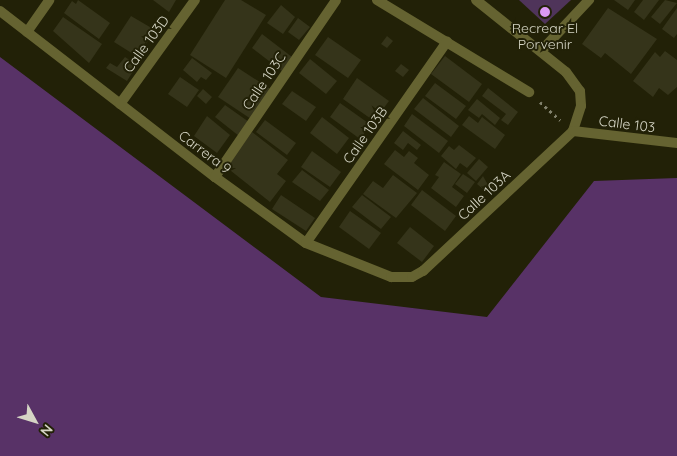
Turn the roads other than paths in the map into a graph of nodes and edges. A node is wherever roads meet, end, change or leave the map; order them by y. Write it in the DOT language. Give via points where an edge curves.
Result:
graph roads {
  1 [pos="49,0"];
  2 [pos="195,0"];
  3 [pos="336,0"];
  4 [pos="377,0"];
  5 [pos="476,0"];
  6 [pos="589,0"];
  7 [pos="0,11"];
  8 [pos="27,32"];
  9 [pos="447,42"];
  10 [pos="542,50"];
  11 [pos="528,92"];
  12 [pos="120,104"];
  13 [pos="573,131"];
  14 [pos="677,142"];
  15 [pos="215,177"];
  16 [pos="306,242"];
  17 [pos="412,277"];
  1 -- 8 [label="street"];
  2 -- 12 [label="street, Calle 103D"];
  3 -- 15 [label="street, Calle 103C"];
  4 -- 9 [label="street"];
  5 -- 10 [label="street"];
  6 -- 10 [label="street"];
  7 -- 8 [label="street, Carrera 9"];
  8 -- 12 [label="street, Carrera 9"];
  9 -- 11 [label="street"];
  9 -- 16 [label="street, Calle 103B"];
  10 -- 13 [label="street" via="566,72 580,91 581,106"];
  12 -- 15 [label="street, Carrera 9"];
  13 -- 14 [label="street, Calle 103"];
  13 -- 17 [label="street, Calle 103A"];
  15 -- 16 [label="street, Carrera 9"];
  16 -- 17 [label="street, Carrera 9" via="392,277"];
}
